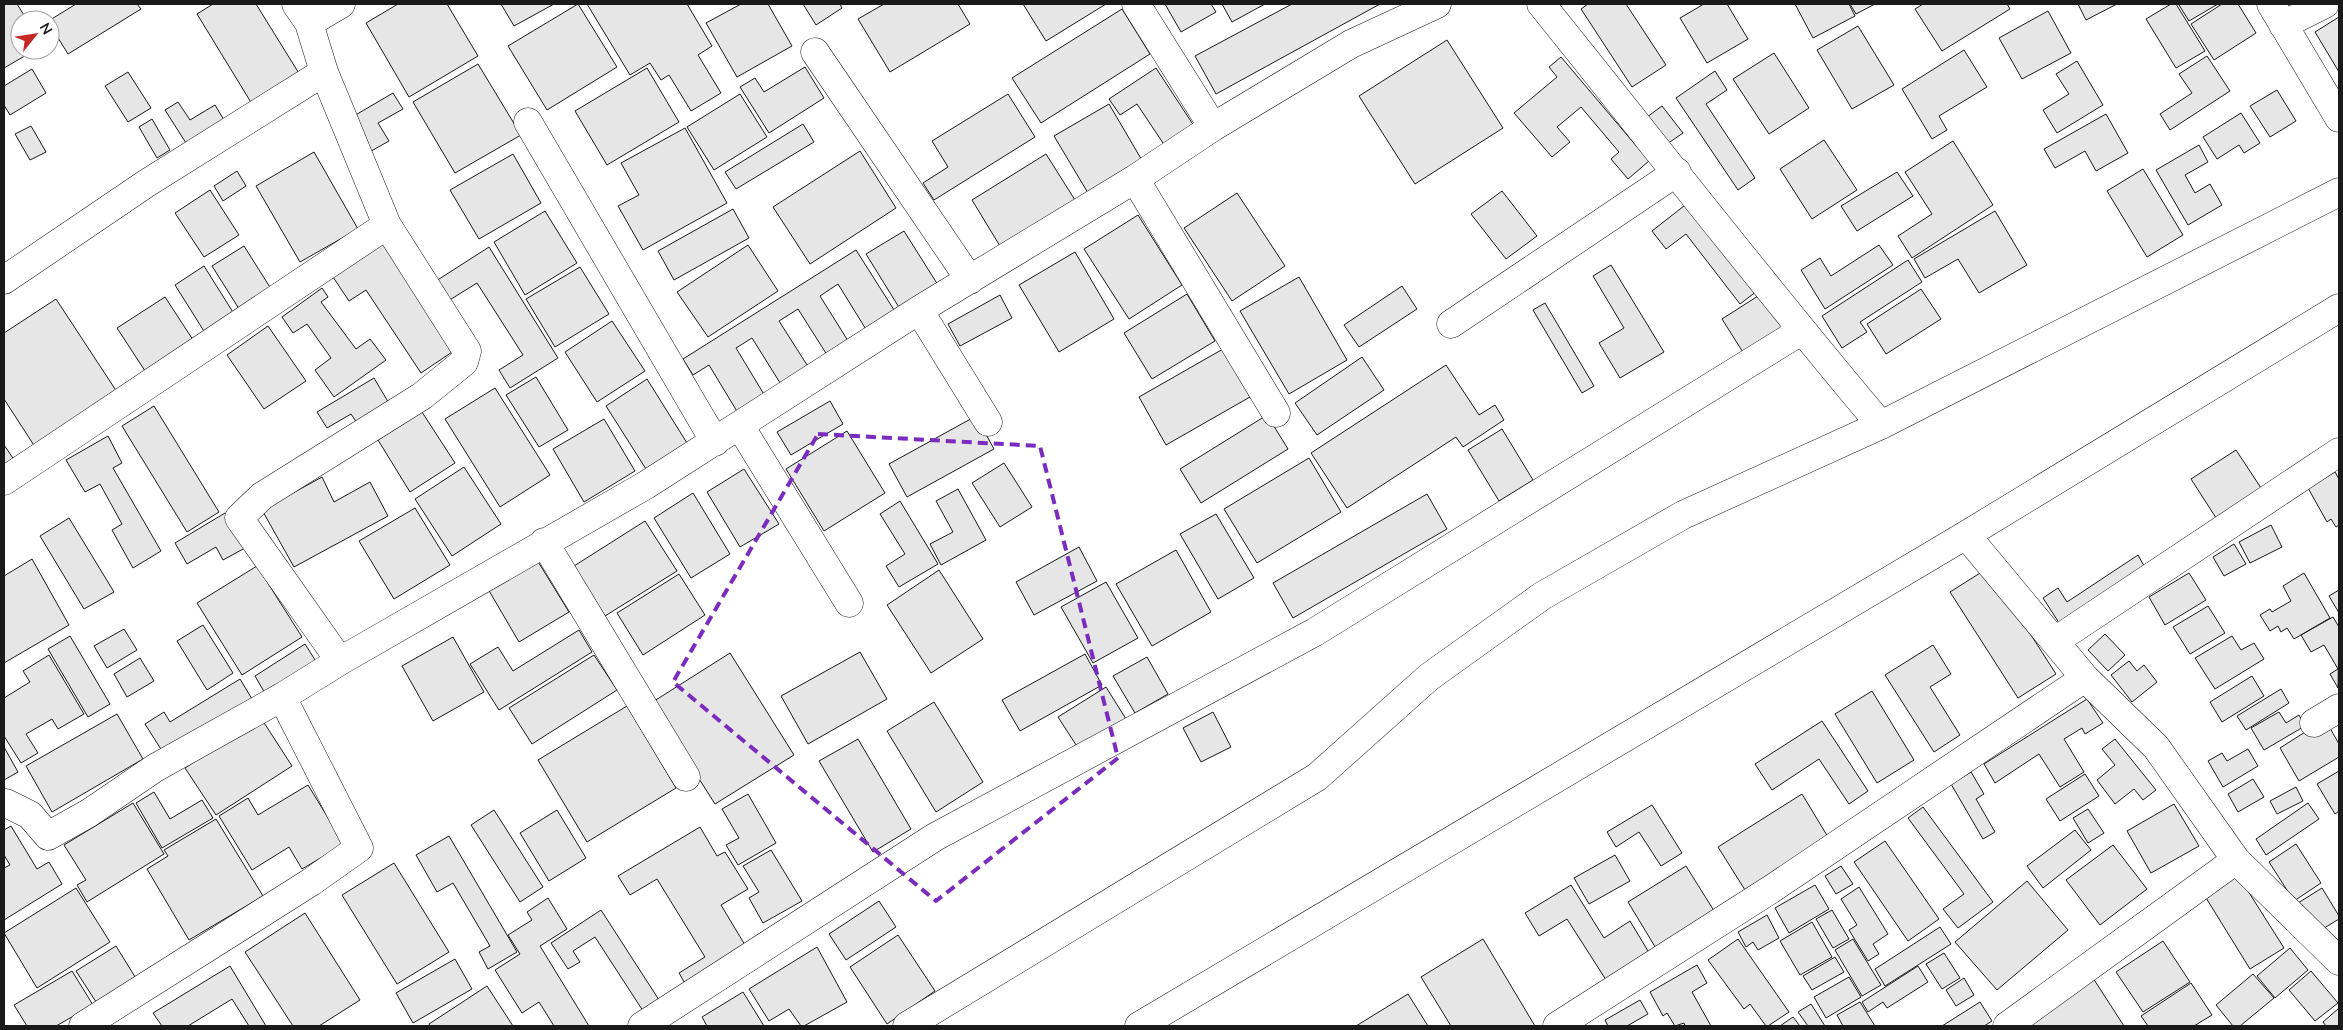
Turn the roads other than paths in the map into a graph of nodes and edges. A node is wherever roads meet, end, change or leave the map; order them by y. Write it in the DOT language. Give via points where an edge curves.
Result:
graph roads {
  1 [pos="341,4"];
  2 [pos="1136,4"];
  3 [pos="1437,4"];
  4 [pos="1541,4"];
  5 [pos="2324,4"];
  6 [pos="302,14"];
  7 [pos="2277,15"];
  8 [pos="815,52"];
  9 [pos="324,72"];
  10 [pos="2339,118"];
  11 [pos="528,122"];
  12 [pos="1213,126"];
  13 [pos="1677,172"];
  14 [pos="1136,179"];
  15 [pos="2339,192"];
  16 [pos="387,225"];
  17 [pos="4,280"];
  18 [pos="970,280"];
  19 [pos="2339,308"];
  20 [pos="920,310"];
  21 [pos="1451,324"];
  22 [pos="1801,331"];
  23 [pos="1276,413"];
  24 [pos="988,422"];
  25 [pos="1881,425"];
  26 [pos="740,426"];
  27 [pos="715,442"];
  28 [pos="2339,452"];
  29 [pos="4,481"];
  30 [pos="1966,535"];
  31 [pos="544,542"];
  32 [pos="849,603"];
  33 [pos="2056,641"];
  34 [pos="340,661"];
  35 [pos="2085,678"];
  36 [pos="282,697"];
  37 [pos="2339,708"];
  38 [pos="2314,722"];
  39 [pos="686,778"];
  40 [pos="4,804"];
  41 [pos="2236,860"];
  42 [pos="2339,961"];
  43 [pos="83,1026"];
  44 [pos="642,1026"];
  45 [pos="907,1026"];
  46 [pos="1139,1026"];
  47 [pos="1557,1026"];
  48 [pos="2007,1026"];
  1 -- 6 [label="street"];
  2 -- 12 [label="street"];
  3 -- 12 [label="street" via="1351,44"];
  4 -- 13 [label="street"];
  5 -- 7 [label="street"];
  6 -- 9 [label="street"];
  7 -- 10 [label="street"];
  8 -- 18 [label="street"];
  9 -- 16 [label="street"];
  9 -- 17 [label="street" via="147,183"];
  11 -- 27 [label="street"];
  12 -- 14 [label="street"];
  13 -- 21 [label="street"];
  13 -- 22 [label="street"];
  14 -- 18 [label="street"];
  14 -- 23 [label="street"];
  15 -- 25 [label="street"];
  16 -- 29 [label="street"];
  16 -- 34 [label="street" via="462,342 467,352 464,362 422,396 262,496 239,518"];
  18 -- 20 [label="street"];
  19 -- 30 [label="street"];
  20 -- 24 [label="street"];
  20 -- 26 [label="street"];
  22 -- 25 [label="street"];
  22 -- 44 [label="street" via="1315,632 935,837"];
  25 -- 45 [label="street" via="1683,515 1542,596 1429,677 1317,777"];
  26 -- 27 [label="street"];
  26 -- 32 [label="street"];
  27 -- 31 [label="street"];
  28 -- 33 [label="street"];
  30 -- 33 [label="street"];
  30 -- 46 [label="street"];
  31 -- 34 [label="street"];
  31 -- 39 [label="street"];
  33 -- 35 [label="street"];
  34 -- 36 [label="street"];
  35 -- 41 [label="street" via="2156,748"];
  35 -- 47 [label="street" via="1773,888"];
  36 -- 40 [label="street" via="155,768 89,813 48,836 30,815"];
  36 -- 43 [label="street" via="359,848 311,882"];
  37 -- 38 [label="street"];
  41 -- 42 [label="street"];
  41 -- 48 [label="street"];
}
